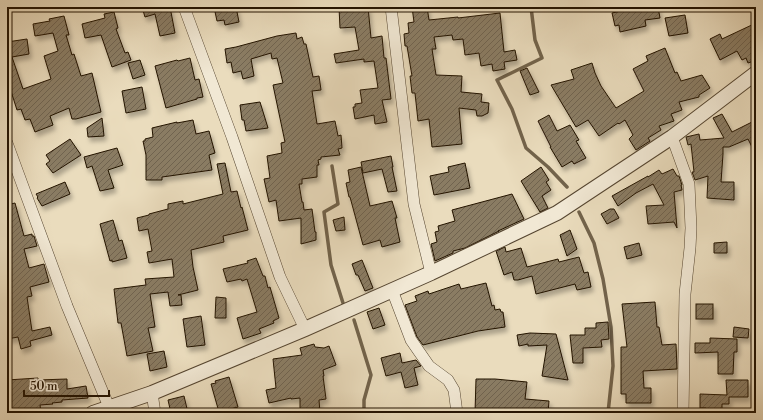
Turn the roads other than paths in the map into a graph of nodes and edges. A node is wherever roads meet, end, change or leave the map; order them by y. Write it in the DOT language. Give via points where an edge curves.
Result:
graph roads {
  1 [pos="184,7"];
  2 [pos="391,7"];
  3 [pos="756,73"];
  4 [pos="672,137"];
  5 [pos="7,144"];
  6 [pos="431,273"];
  7 [pos="392,290"];
  8 [pos="306,329"];
  9 [pos="152,393"];
  10 [pos="109,407"];
  11 [pos="93,413"];
  12 [pos="155,413"];
  13 [pos="457,413"];
  14 [pos="683,413"];
  1 -- 8 [label="street" via="280,277"];
  2 -- 6 [label="street" via="414,204"];
  3 -- 4 [label="street"];
  4 -- 6 [label="street" via="557,213"];
  4 -- 14 [label="street" via="689,184 691,228 685,294"];
  5 -- 10 [label="street" via="67,306"];
  6 -- 7 [label="street"];
  7 -- 8 [label="street"];
  7 -- 13 [label="street" via="410,340 430,366 448,380 454,390"];
  8 -- 9 [label="street"];
  9 -- 10 [label="street"];
  9 -- 12 [label="street"];
  10 -- 11 [label="street"];
}
